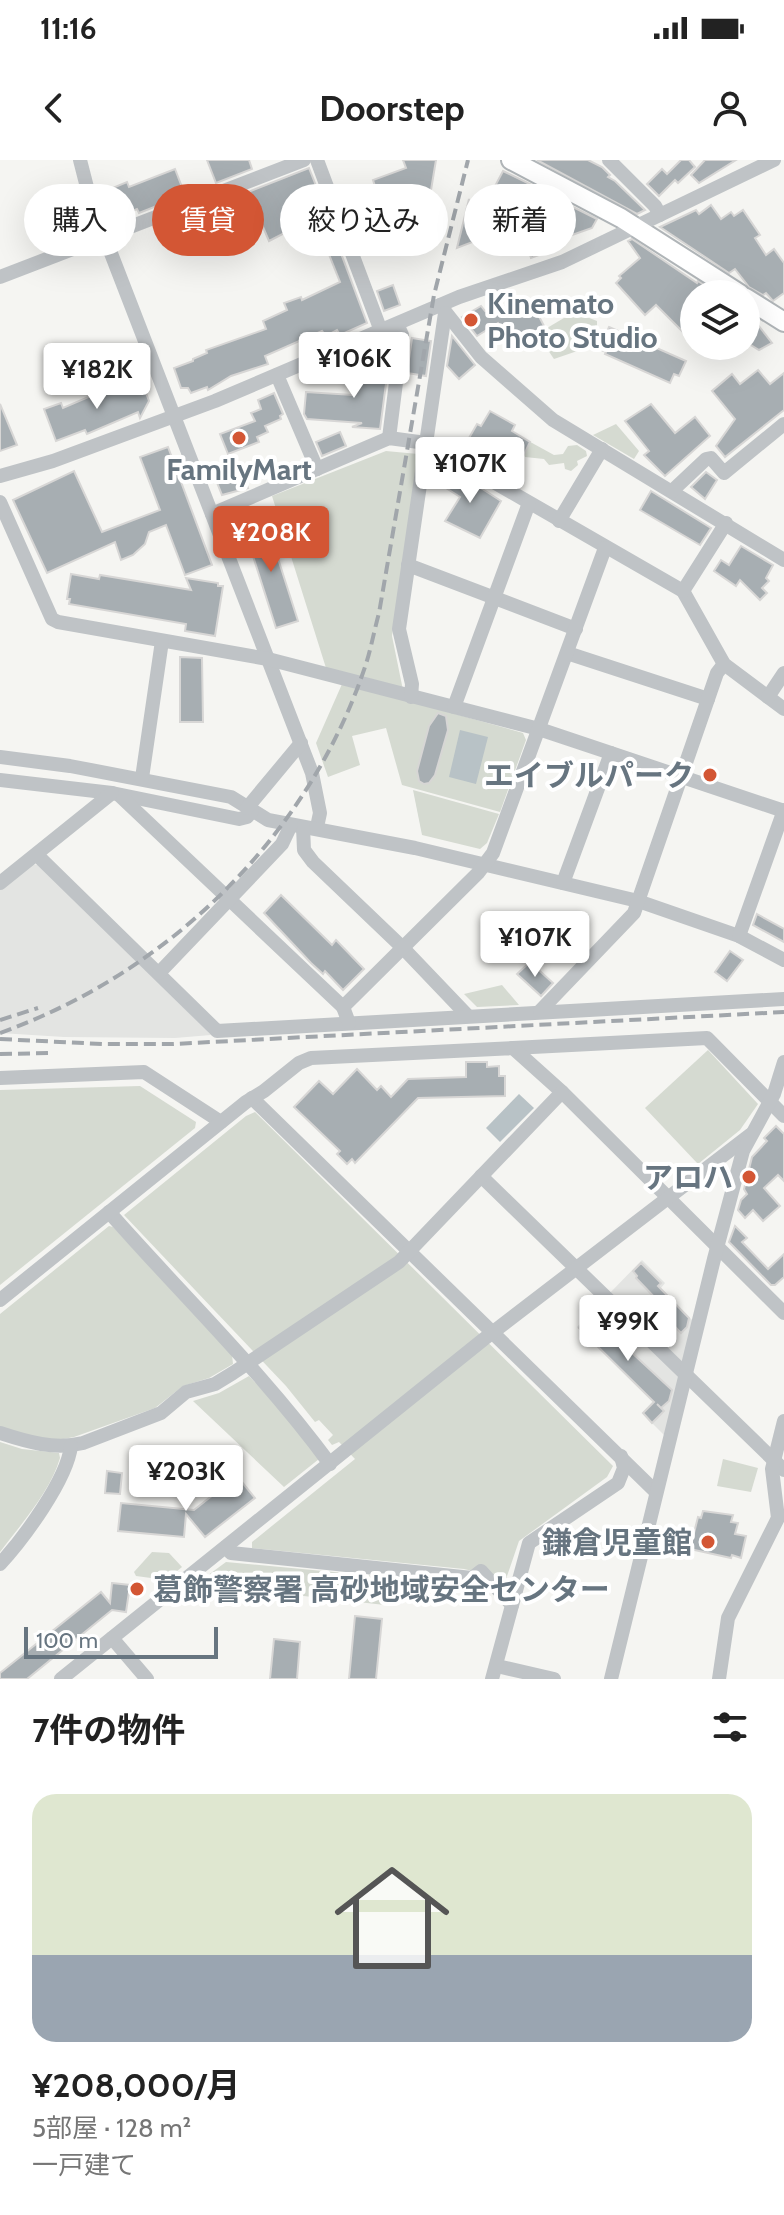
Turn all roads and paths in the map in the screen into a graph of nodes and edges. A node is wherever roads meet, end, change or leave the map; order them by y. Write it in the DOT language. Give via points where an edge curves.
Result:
graph roads {
  1 [pos="80,160"];
  2 [pos="304,160"];
  3 [pos="317,160"];
  4 [pos="511,160"];
  5 [pos="609,160"];
  6 [pos="774,160"];
  7 [pos="750,165"];
  8 [pos="86,184"];
  9 [pos="660,215"];
  10 [pos="136,225"];
  11 [pos="636,226"];
  12 [pos="55,256"];
  13 [pos="112,256"];
  14 [pos="0,277"];
  15 [pos="719,280"];
  16 [pos="760,307"];
  17 [pos="443,309"];
  18 [pos="784,322"];
  19 [pos="397,324"];
  20 [pos="381,331"];
  21 [pos="277,375"];
  22 [pos="173,416"];
  23 [pos="784,424"];
  24 [pos="389,438"];
  25 [pos="426,443"];
  26 [pos="602,449"];
  27 [pos="317,469"];
  28 [pos="0,476"];
  29 [pos="672,491"];
  30 [pos="0,502"];
  31 [pos="529,503"];
  32 [pos="212,514"];
  33 [pos="559,521"];
  34 [pos="726,523"];
  35 [pos="605,548"];
  36 [pos="784,560"];
  37 [pos="408,565"];
  38 [pos="683,591"];
  39 [pos="493,599"];
  40 [pos="576,629"];
  41 [pos="162,641"];
  42 [pos="567,653"];
  43 [pos="268,659"];
  44 [pos="724,664"];
  45 [pos="784,673"];
  46 [pos="411,697"];
  47 [pos="768,697"];
  48 [pos="708,699"];
  49 [pos="454,707"];
  50 [pos="784,709"];
  51 [pos="539,729"];
  52 [pos="301,743"];
  53 [pos="611,753"];
  54 [pos="0,757"];
  55 [pos="681,776"];
  56 [pos="142,778"];
  57 [pos="0,780"];
  58 [pos="116,794"];
  59 [pos="249,810"];
  60 [pos="784,811"];
  61 [pos="304,827"];
  62 [pos="37,855"];
  63 [pos="486,864"];
  64 [pos="0,883"];
  65 [pos="563,883"];
  66 [pos="230,900"];
  67 [pos="638,901"];
  68 [pos="739,936"];
  69 [pos="403,948"];
  70 [pos="784,960"];
  71 [pos="159,973"];
  72 [pos="784,999"];
  73 [pos="343,1007"];
  74 [pos="540,1011"];
  75 [pos="467,1015"];
  76 [pos="349,1023"];
  77 [pos="516,1050"];
  78 [pos="784,1062"];
  79 [pos="0,1078"];
  80 [pos="562,1092"];
  81 [pos="252,1098"];
  82 [pos="770,1101"];
  83 [pos="784,1116"];
  84 [pos="221,1122"];
  85 [pos="750,1135"];
  86 [pos="481,1176"];
  87 [pos="669,1198"];
  88 [pos="109,1212"];
  89 [pos="718,1247"];
  90 [pos="409,1250"];
  91 [pos="577,1269"];
  92 [pos="0,1300"];
  93 [pos="784,1313"];
  94 [pos="493,1333"];
  95 [pos="248,1363"];
  96 [pos="687,1375"];
  97 [pos="784,1421"];
  98 [pos="0,1433"];
  99 [pos="71,1446"];
  100 [pos="621,1456"];
  101 [pos="330,1464"];
  102 [pos="779,1465"];
  103 [pos="656,1492"];
  104 [pos="226,1547"];
  105 [pos="0,1564"];
  106 [pos="512,1605"];
  107 [pos="112,1638"];
  108 [pos="495,1672"];
  109 [pos="524,1675"];
  110 [pos="61,1679"];
  111 [pos="147,1679"];
  112 [pos="554,1679"];
  113 [pos="611,1679"];
  114 [pos="719,1679"];
  1 -- 8 [label="street"];
  2 -- 10 [label="street"];
  3 -- 20 [label="street"];
  4 -- 11 [label="main road"];
  5 -- 9 [label="street"];
  6 -- 7 [label="street"];
  7 -- 9 [label="street"];
  9 -- 11 [label="street"];
  11 -- 15 [label="main road"];
  11 -- 17 [label="street"];
  12 -- 14 [label="street"];
  13 -- 22 [label="street"];
  16 -- 18 [label="main road"];
  17 -- 19 [label="street"];
  17 -- 25 [label="street"];
  17 -- 26 [label="street" via="481,357 533,405"];
  19 -- 20 [label="street"];
  19 -- 24 [label="street" via="402,335"];
  20 -- 21 [label="street"];
  21 -- 22 [label="street"];
  21 -- 27 [label="street"];
  22 -- 28 [label="street"];
  22 -- 32 [label="street"];
  23 -- 29 [label="street" via="724,473 706,459"];
  24 -- 25 [label="street"];
  24 -- 27 [label="street"];
  25 -- 31 [label="street"];
  25 -- 37 [label="street"];
  26 -- 29 [label="street"];
  26 -- 33 [label="street"];
  27 -- 32 [label="street"];
  29 -- 34 [label="street"];
  30 -- 41 [label="street" via="52,619"];
  31 -- 33 [label="street"];
  31 -- 39 [label="street"];
  32 -- 43 [label="street"];
  33 -- 35 [label="street"];
  34 -- 36 [label="street"];
  34 -- 38 [label="street"];
  35 -- 38 [label="street"];
  35 -- 40 [label="street"];
  37 -- 39 [label="street"];
  37 -- 46 [label="street" via="399,629"];
  38 -- 44 [label="street"];
  39 -- 40 [label="street"];
  39 -- 49 [label="street"];
  40 -- 42 [label="street"];
  41 -- 43 [label="street"];
  41 -- 56 [label="street"];
  42 -- 48 [label="street"];
  42 -- 51 [label="street"];
  43 -- 46 [label="street"];
  43 -- 52 [label="street"];
  44 -- 47 [label="street"];
  44 -- 48 [label="street"];
  45 -- 47 [label="street"];
  46 -- 49 [label="street"];
  47 -- 50 [label="street"];
  48 -- 55 [label="street"];
  49 -- 51 [label="street"];
  51 -- 53 [label="street"];
  51 -- 63 [label="street"];
  52 -- 59 [label="street"];
  52 -- 61 [label="street" via="319,804"];
  53 -- 55 [label="street"];
  53 -- 65 [label="street"];
  54 -- 56 [label="street"];
  55 -- 60 [label="street"];
  55 -- 67 [label="street"];
  56 -- 59 [label="street" via="231,797"];
  57 -- 58 [label="street"];
  58 -- 59 [label="street" via="239,819"];
  58 -- 62 [label="street"];
  58 -- 66 [label="street"];
  59 -- 61 [label="street"];
  60 -- 68 [label="street"];
  61 -- 63 [label="street"];
  61 -- 66 [label="street"];
  61 -- 69 [label="street" via="304,850 313,862"];
  62 -- 64 [label="street"];
  62 -- 71 [label="street"];
  63 -- 65 [label="street"];
  63 -- 69 [label="street"];
  65 -- 67 [label="street"];
  66 -- 71 [label="street"];
  66 -- 73 [label="street"];
  67 -- 68 [label="street"];
  67 -- 74 [label="street" via="634,913"];
  68 -- 70 [label="street"];
  69 -- 73 [label="street"];
  69 -- 75 [label="street"];
  71 -- 76 [label="street" via="217,1031"];
  72 -- 74 [label="street"];
  73 -- 76 [label="street"];
  74 -- 75 [label="street"];
  75 -- 76 [label="street"];
  77 -- 80 [label="street"];
  77 -- 81 [label="street" via="311,1058"];
  77 -- 82 [label="street" via="703,1037"];
  78 -- 82 [label="street"];
  79 -- 84 [label="street" via="144,1072"];
  80 -- 86 [label="street"];
  80 -- 87 [label="street"];
  81 -- 84 [label="street"];
  81 -- 90 [label="street"];
  82 -- 83 [label="street"];
  82 -- 85 [label="street"];
  84 -- 88 [label="street"];
  85 -- 87 [label="street"];
  85 -- 89 [label="street"];
  86 -- 90 [label="street"];
  86 -- 91 [label="street"];
  87 -- 89 [label="street"];
  87 -- 91 [label="street"];
  88 -- 92 [label="street"];
  88 -- 95 [label="street"];
  89 -- 93 [label="street"];
  89 -- 96 [label="street"];
  90 -- 94 [label="street"];
  90 -- 95 [label="street" via="399,1262"];
  91 -- 94 [label="street"];
  91 -- 96 [label="street"];
  94 -- 100 [label="street"];
  94 -- 101 [label="street"];
  95 -- 99 [label="street" via="215,1384 186,1392 161,1413"];
  95 -- 101 [label="street"];
  96 -- 102 [label="street"];
  96 -- 103 [label="street"];
  97 -- 102 [label="street"];
  98 -- 99 [label="street"];
  99 -- 105 [label="street" via="59,1481"];
  100 -- 103 [label="street"];
  100 -- 106 [label="street" via="624,1468 618,1483 529,1543"];
  101 -- 104 [label="street"];
  102 -- 114 [label="street" via="772,1469 778,1518 728,1618"];
  103 -- 113 [label="street"];
  104 -- 106 [label="street" via="231,1553 472,1578 481,1571"];
  104 -- 107 [label="street"];
  106 -- 108 [label="street"];
  107 -- 110 [label="street"];
  107 -- 111 [label="street"];
  108 -- 109 [label="street"];
  109 -- 112 [label="street"];
}
